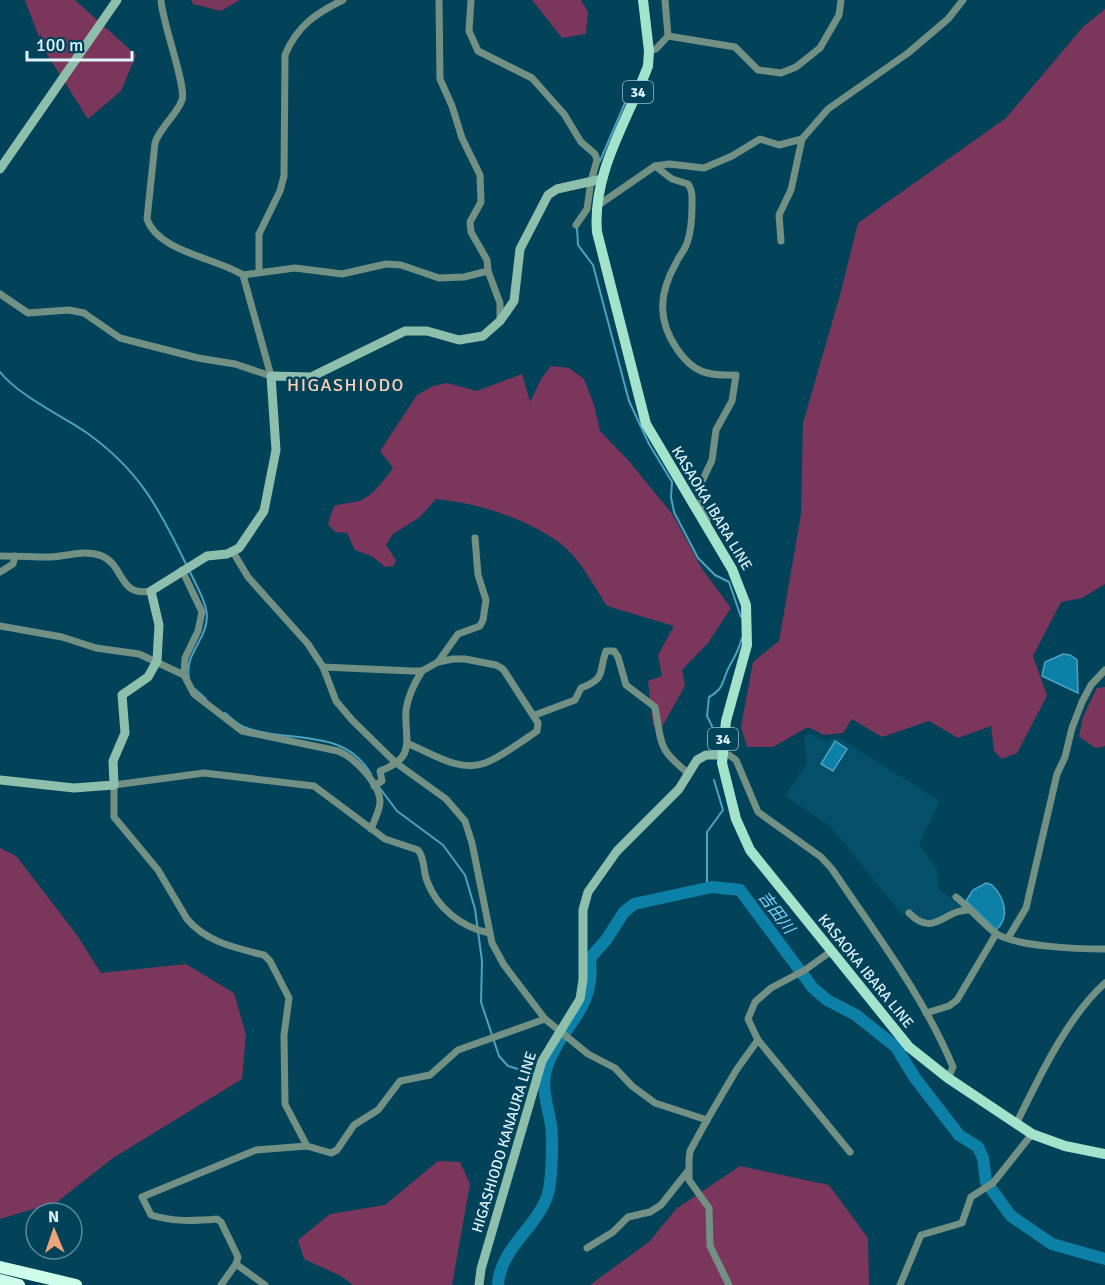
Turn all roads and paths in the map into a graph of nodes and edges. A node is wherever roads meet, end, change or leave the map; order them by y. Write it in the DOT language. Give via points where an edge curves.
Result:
graph roads {
  1 [pos="117,0"];
  2 [pos="161,0"];
  3 [pos="343,0"];
  4 [pos="439,0"];
  5 [pos="471,0"];
  6 [pos="643,0"];
  7 [pos="665,0"];
  8 [pos="841,0"];
  9 [pos="963,0"];
  10 [pos="668,36"];
  11 [pos="649,51"];
  12 [pos="802,139"];
  13 [pos="656,166"];
  14 [pos="0,169"];
  15 [pos="596,180"];
  16 [pos="597,206"];
  17 [pos="576,225"];
  18 [pos="781,242"];
  19 [pos="259,271"];
  20 [pos="488,271"];
  21 [pos="243,275"];
  22 [pos="0,294"];
  23 [pos="500,321"];
  24 [pos="271,376"];
  25 [pos="707,525"];
  26 [pos="475,538"];
  27 [pos="233,552"];
  28 [pos="0,556"];
  29 [pos="15,556"];
  30 [pos="185,568"];
  31 [pos="0,572"];
  32 [pos="151,591"];
  33 [pos="0,626"];
  34 [pos="157,661"];
  35 [pos="438,662"];
  36 [pos="323,667"];
  37 [pos="1105,670"];
  38 [pos="422,671"];
  39 [pos="184,675"];
  40 [pos="535,715"];
  41 [pos="409,744"];
  42 [pos="722,754"];
  43 [pos="396,763"];
  44 [pos="688,773"];
  45 [pos="0,780"];
  46 [pos="114,785"];
  47 [pos="376,785"];
  48 [pos="371,830"];
  49 [pos="956,897"];
  50 [pos="971,910"];
  51 [pos="909,913"];
  52 [pos="486,933"];
  53 [pos="996,934"];
  54 [pos="1008,938"];
  55 [pos="1105,949"];
  56 [pos="830,952"];
  57 [pos="1105,983"];
  58 [pos="926,1013"];
  59 [pos="545,1018"];
  60 [pos="565,1034"];
  61 [pos="758,1040"];
  62 [pos="948,1078"];
  63 [pos="707,1120"];
  64 [pos="1016,1125"];
  65 [pos="1032,1134"];
  66 [pos="307,1146"];
  67 [pos="850,1152"];
  68 [pos="1105,1154"];
  69 [pos="688,1171"];
  70 [pos="587,1248"];
  71 [pos="236,1264"];
  72 [pos="0,1267"];
  73 [pos="0,1280"];
  74 [pos="19,1285"];
  75 [pos="76,1285"];
  76 [pos="220,1285"];
  77 [pos="265,1285"];
  78 [pos="479,1285"];
  79 [pos="729,1285"];
  80 [pos="900,1285"];
  1 -- 14 [label="main road"];
  2 -- 21 [label="street" via="184,93 155,143 147,219 150,228 165,241"];
  3 -- 19 [label="street" via="300,27 285,55 284,176 259,234"];
  4 -- 20 [label="street" via="440,79 480,176 481,202 470,222"];
  5 -- 15 [label="street" via="469,31 478,51 532,78 564,114 581,142 595,154"];
  6 -- 11 [label="main road, KASAOKA IBARA LINE / 34"];
  7 -- 10 [label="street"];
  8 -- 10 [label="street" via="839,15 820,48 796,67 781,73 758,70 735,47"];
  9 -- 12 [label="street" via="948,19 908,53 828,109"];
  10 -- 11 [label="street"];
  11 -- 15 [label="main road, KASAOKA IBARA LINE / 34" via="648,66"];
  12 -- 13 [label="street" via="779,145 760,139 704,168"];
  12 -- 18 [label="street" via="791,190 779,215"];
  13 -- 16 [label="street"];
  13 -- 25 [label="street" via="672,179 688,184 692,194 688,241 661,299 663,322 672,342 696,372 736,375 732,401 716,430 712,460 698,490"];
  15 -- 16 [label="main road, KASAOKA IBARA LINE / 34"];
  15 -- 17 [label="street" via="588,209"];
  15 -- 23 [label="main road" via="557,189 543,202 520,249 514,301"];
  16 -- 25 [label="main road, KASAOKA IBARA LINE / 34" via="600,249 642,412 656,443"];
  19 -- 20 [label="street" via="295,268 342,274 386,264 439,278"];
  19 -- 21 [label="street"];
  20 -- 23 [label="street" via="500,303"];
  21 -- 24 [label="street"];
  22 -- 24 [label="street" via="28,313 84,313 120,338"];
  23 -- 24 [label="main road" via="483,336 468,340 427,331 405,331 311,377"];
  24 -- 27 [label="main road" via="276,450 264,511"];
  25 -- 42 [label="main road, KASAOKA IBARA LINE / 34" via="738,580 748,619 744,658 726,721"];
  26 -- 35 [label="street" via="478,575 486,600 483,620 480,626 458,634"];
  27 -- 30 [label="main road" via="207,556"];
  27 -- 36 [label="street" via="248,577 309,644"];
  28 -- 29 [label="street"];
  29 -- 31 [label="street" via="13,564"];
  29 -- 32 [label="street" via="54,557 89,552 113,564 132,590"];
  30 -- 32 [label="main road"];
  30 -- 39 [label="street" via="202,612 185,658"];
  32 -- 34 [label="main road" via="159,625"];
  33 -- 34 [label="street" via="62,636"];
  34 -- 39 [label="street"];
  34 -- 46 [label="main road" via="148,677 122,695 125,733 113,761"];
  35 -- 38 [label="street"];
  35 -- 40 [label="street" via="465,659 496,665 503,669"];
  36 -- 38 [label="street"];
  36 -- 43 [label="street" via="336,701"];
  37 -- 54 [label="street" via="1091,685 1076,718 1057,774 1026,908"];
  38 -- 41 [label="street" via="406,709"];
  39 -- 47 [label="street" via="194,694 233,727 347,755"];
  40 -- 41 [label="street" via="537,731 485,763 444,760"];
  40 -- 44 [label="street" via="575,700 581,688 601,677 606,651 614,651 626,684 655,707 664,752"];
  41 -- 43 [label="street"];
  42 -- 44 [label="main road, HIGASHIODO KANAURA LINE" via="702,757"];
  42 -- 56 [label="main road, KASAOKA IBARA LINE / 34" via="730,802 750,850"];
  42 -- 58 [label="street" via="736,760 758,812 827,863"];
  43 -- 47 [label="street" via="380,771 382,781"];
  43 -- 52 [label="street" via="446,799 465,821"];
  44 -- 60 [label="main road, HIGASHIODO KANAURA LINE" via="674,794 617,851 588,892 582,916 582,990"];
  45 -- 46 [label="main road" via="74,789"];
  46 -- 48 [label="street" via="204,773 314,786"];
  46 -- 66 [label="street" via="114,817 154,865 192,926 227,946 264,955 280,980 289,1002 284,1035 285,1104"];
  47 -- 48 [label="street" via="381,802"];
  48 -- 52 [label="street" via="391,843 418,850 427,882 437,899 456,920"];
  49 -- 50 [label="street"];
  50 -- 51 [label="street" via="931,924 918,921"];
  50 -- 53 [label="street"];
  52 -- 59 [label="street" via="504,965"];
  53 -- 54 [label="street"];
  53 -- 58 [label="street" via="957,1000"];
  54 -- 55 [label="street" via="1059,947"];
  56 -- 61 [label="street" via="755,1002 748,1019"];
  56 -- 62 [label="main road, KASAOKA IBARA LINE / 34" via="894,1031"];
  57 -- 64 [label="street" via="1086,1000"];
  58 -- 62 [label="street" via="953,1067"];
  59 -- 60 [label="street"];
  59 -- 66 [label="street" via="458,1050 430,1075 400,1081 378,1110 354,1125 337,1150 331,1153"];
  60 -- 63 [label="street" via="588,1054 615,1068 655,1103"];
  60 -- 78 [label="main road, HIGASHIODO KANAURA LINE" via="546,1054 538,1076"];
  61 -- 63 [label="street"];
  61 -- 67 [label="street"];
  62 -- 64 [label="main road, KASAOKA IBARA LINE / 34"];
  63 -- 69 [label="street" via="690,1151"];
  64 -- 65 [label="main road, KASAOKA IBARA LINE / 34"];
  65 -- 68 [label="main road, KASAOKA IBARA LINE / 34"];
  65 -- 80 [label="street" via="993,1183 971,1197 962,1223 921,1235"];
  66 -- 71 [label="street" via="256,1150 142,1197 151,1215 189,1222 217,1219 238,1257"];
  69 -- 70 [label="street" via="661,1205 628,1218"];
  69 -- 79 [label="street" via="689,1180 709,1208 710,1246"];
  71 -- 76 [label="street"];
  71 -- 77 [label="street"];
  72 -- 75 [label="highway"];
  73 -- 74 [label="highway"];
}
